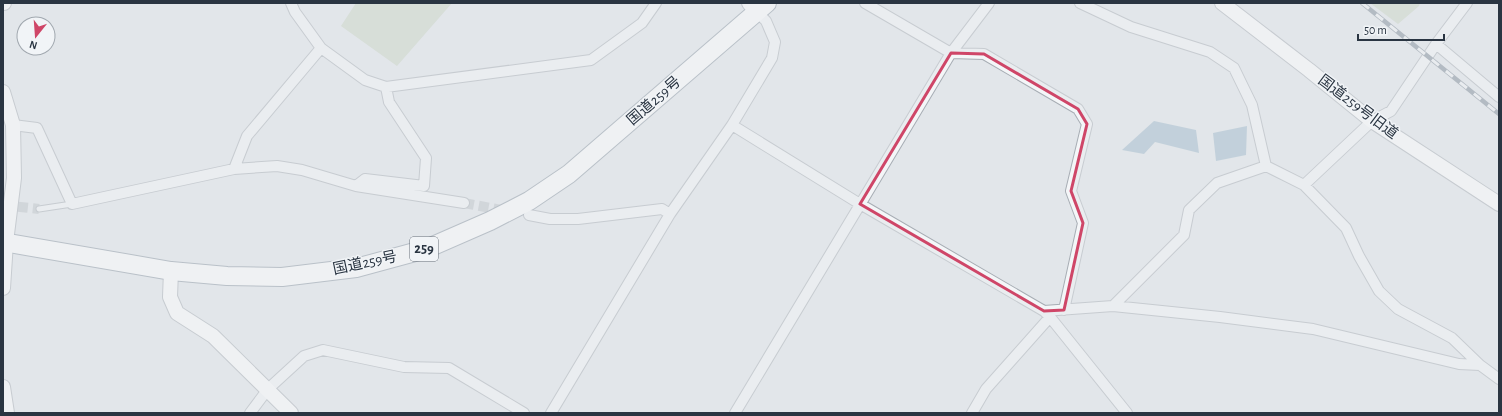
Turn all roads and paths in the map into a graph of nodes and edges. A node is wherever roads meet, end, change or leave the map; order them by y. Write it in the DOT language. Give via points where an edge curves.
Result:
graph roads {
  1 [pos="291,3"];
  2 [pos="656,3"];
  3 [pos="865,3"];
  4 [pos="989,3"];
  5 [pos="1080,3"];
  6 [pos="1222,3"];
  7 [pos="1468,3"];
  8 [pos="758,6"];
  9 [pos="1436,44"];
  10 [pos="321,48"];
  11 [pos="951,53"];
  12 [pos="386,87"];
  13 [pos="3,92"];
  14 [pos="1498,94"];
  15 [pos="1372,121"];
  16 [pos="13,125"];
  17 [pos="732,125"];
  18 [pos="1266,166"];
  19 [pos="234,169"];
  20 [pos="1304,185"];
  21 [pos="356,186"];
  22 [pos="464,203"];
  23 [pos="72,204"];
  24 [pos="860,204"];
  25 [pos="1499,204"];
  26 [pos="39,209"];
  27 [pos="670,214"];
  28 [pos="529,215"];
  29 [pos="5,242"];
  30 [pos="171,271"];
  31 [pos="3,288"];
  32 [pos="1113,306"];
  33 [pos="1064,310"];
  34 [pos="1047,314"];
  35 [pos="1480,365"];
  36 [pos="1499,379"];
  37 [pos="3,387"];
  38 [pos="268,389"];
  39 [pos="7,413"];
  40 [pos="250,413"];
  41 [pos="290,413"];
  42 [pos="524,413"];
  43 [pos="551,413"];
  44 [pos="735,413"];
  45 [pos="972,413"];
  46 [pos="1127,413"];
  1 -- 10 [label="street"];
  2 -- 12 [label="street" via="642,23 591,60"];
  3 -- 11 [label="street"];
  4 -- 11 [label="street"];
  5 -- 18 [label="street" via="1131,27 1210,52 1234,68 1252,106"];
  6 -- 15 [label="street, 国道259号旧道"];
  7 -- 9 [label="street"];
  8 -- 17 [label="street" via="775,42 772,58"];
  8 -- 30 [label="highway, 国道259号 / 259" via="570,174 529,201 490,222 426,249 356,268 282,277"];
  9 -- 14 [label="street"];
  9 -- 15 [label="street" via="1391,111"];
  10 -- 12 [label="street" via="365,80"];
  10 -- 19 [label="street" via="247,136"];
  11 -- 24 [label="street"];
  11 -- 33 [label="street" via="984,54 1078,109 1087,124 1071,191 1083,223"];
  12 -- 21 [label="street" via="389,102 426,158 424,186 365,179"];
  13 -- 16 [label="street"];
  15 -- 20 [label="street"];
  15 -- 25 [label="street, 国道259号旧道"];
  16 -- 23 [label="street" via="37,128"];
  16 -- 29 [label="street" via="14,178"];
  17 -- 24 [label="street"];
  17 -- 27 [label="street"];
  18 -- 20 [label="street"];
  18 -- 32 [label="street" via="1217,183 1190,210 1184,235"];
  19 -- 21 [label="street" via="277,166 302,170"];
  19 -- 23 [label="street"];
  20 -- 35 [label="street" via="1346,228 1379,291 1398,309 1452,338"];
  21 -- 22 [label="street"];
  23 -- 26 [label="lane"];
  24 -- 34 [label="street"];
  24 -- 44 [label="street"];
  27 -- 28 [label="street" via="662,209 550,220"];
  27 -- 43 [label="street"];
  29 -- 30 [label="highway, 国道259号 / 259"];
  29 -- 31 [label="street"];
  30 -- 38 [label="street" via="170,297 177,313 213,336"];
  32 -- 33 [label="street"];
  32 -- 35 [label="street" via="1313,329 1459,364"];
  33 -- 34 [label="street"];
  34 -- 45 [label="street" via="986,389"];
  34 -- 46 [label="street"];
  35 -- 36 [label="street"];
  37 -- 39 [label="street"];
  38 -- 40 [label="street"];
  38 -- 41 [label="street"];
  38 -- 42 [label="street" via="304,356 323,350 404,367 449,368"];
}
